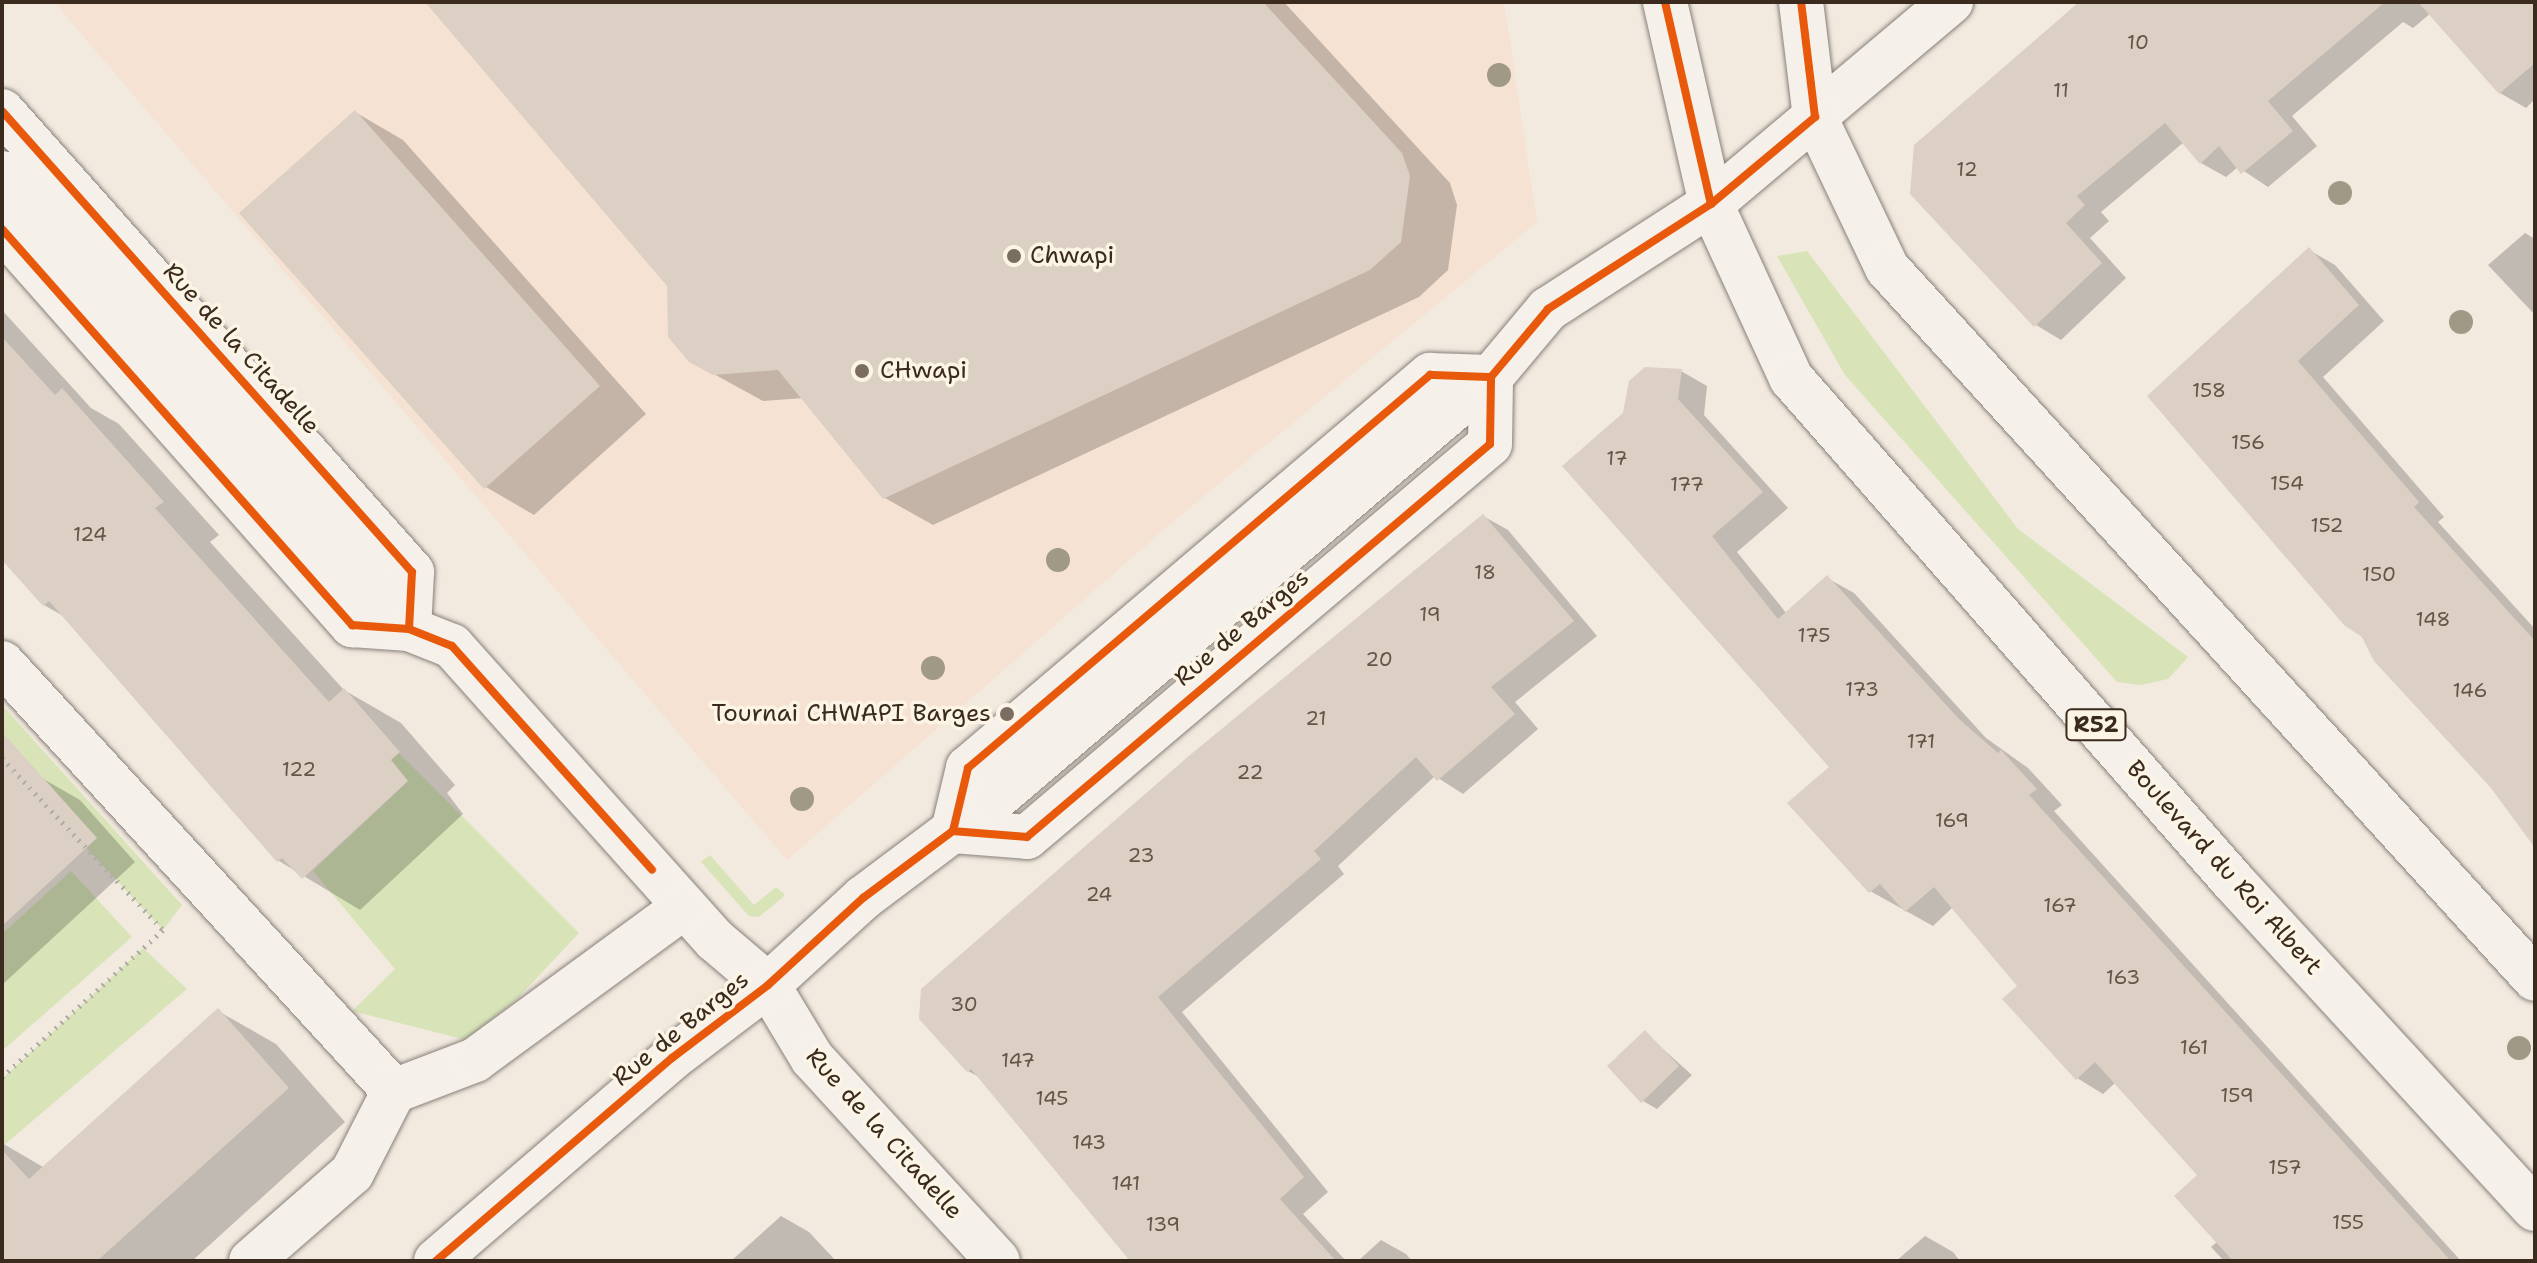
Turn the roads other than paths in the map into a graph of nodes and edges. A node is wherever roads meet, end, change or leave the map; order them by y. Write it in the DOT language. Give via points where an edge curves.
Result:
graph roads {
  1 [pos="1665,2"];
  2 [pos="1801,2"];
  3 [pos="1951,2"];
  4 [pos="2,111"];
  5 [pos="1815,117"];
  6 [pos="2,173"];
  7 [pos="1711,204"];
  8 [pos="2,229"];
  9 [pos="1491,377"];
  10 [pos="409,629"];
  11 [pos="2,663"];
  12 [pos="953,831"];
  13 [pos="684,907"];
  14 [pos="2535,979"];
  15 [pos="768,985"];
  16 [pos="394,1091"];
  17 [pos="2535,1209"];
  18 [pos="251,1261"];
  19 [pos="436,1261"];
  20 [pos="998,1261"];
  1 -- 7 [label="street, R52"];
  2 -- 5 [label="street"];
  3 -- 5 [label="street"];
  4 -- 10 [label="street, Rue de la Citadelle" via="412,572"];
  5 -- 7 [label="street"];
  5 -- 14 [label="street" via="1887,268"];
  6 -- 10 [label="street, Rue de la Citadelle"];
  7 -- 9 [label="street" via="1548,309"];
  7 -- 17 [label="street, Boulevard du Roi Albert / R52" via="1791,378 2222,869"];
  8 -- 10 [label="street, Rue de la Citadelle" via="352,625"];
  9 -- 12 [label="street" via="1430,375 968,768"];
  9 -- 12 [label="street, Rue de Barges" via="1490,444 1027,837"];
  10 -- 13 [label="street, Rue de la Citadelle" via="452,646"];
  11 -- 16 [label="street"];
  12 -- 15 [label="street, Rue de Barges" via="863,898"];
  13 -- 15 [label="street, Rue de la Citadelle"];
  13 -- 16 [label="street" via="475,1060"];
  15 -- 19 [label="street, Rue de Barges" via="672,1058"];
  15 -- 20 [label="street, Rue de la Citadelle" via="812,1058"];
  16 -- 18 [label="street" via="352,1173"];
}
